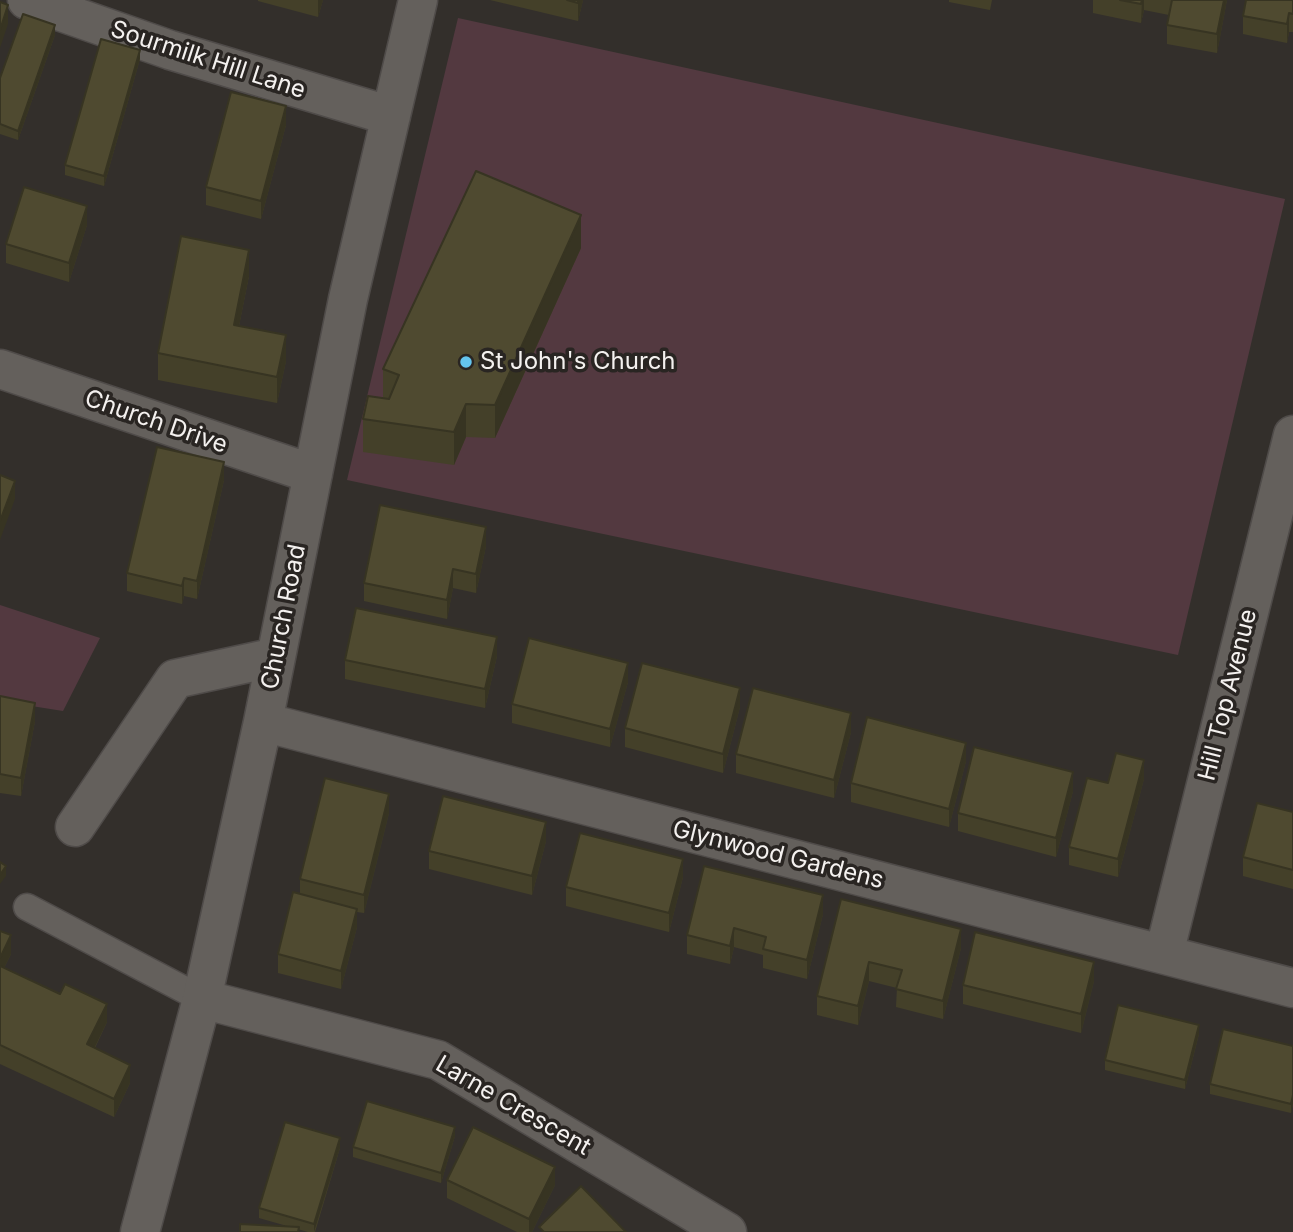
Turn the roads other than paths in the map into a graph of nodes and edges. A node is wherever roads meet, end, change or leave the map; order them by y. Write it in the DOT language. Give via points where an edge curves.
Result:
graph roads {
  1 [pos="27,0"];
  2 [pos="418,0"];
  3 [pos="391,116"];
  4 [pos="0,369"];
  5 [pos="1293,435"];
  6 [pos="313,474"];
  7 [pos="276,657"];
  8 [pos="262,722"];
  9 [pos="75,827"];
  10 [pos="27,906"];
  11 [pos="1164,954"];
  12 [pos="1293,988"];
  13 [pos="202,999"];
  14 [pos="141,1232"];
  15 [pos="727,1232"];
  1 -- 3 [label="street, Sourmilk Hill Lane" via="170,50"];
  2 -- 3 [label="street, Church Road"];
  3 -- 6 [label="street, Church Road"];
  4 -- 6 [label="street, Church Drive"];
  5 -- 11 [label="street, Hill Top Avenue"];
  6 -- 7 [label="street, Church Road"];
  7 -- 8 [label="street, Church Road"];
  7 -- 9 [label="street" via="175,679"];
  8 -- 11 [label="street, Glynwood Gardens"];
  8 -- 13 [label="street, Church Road"];
  10 -- 13 [label="lane"];
  11 -- 12 [label="street, Glynwood Gardens"];
  13 -- 14 [label="street, Church Road"];
  13 -- 15 [label="street, Larne Crescent" via="438,1060"];
}
